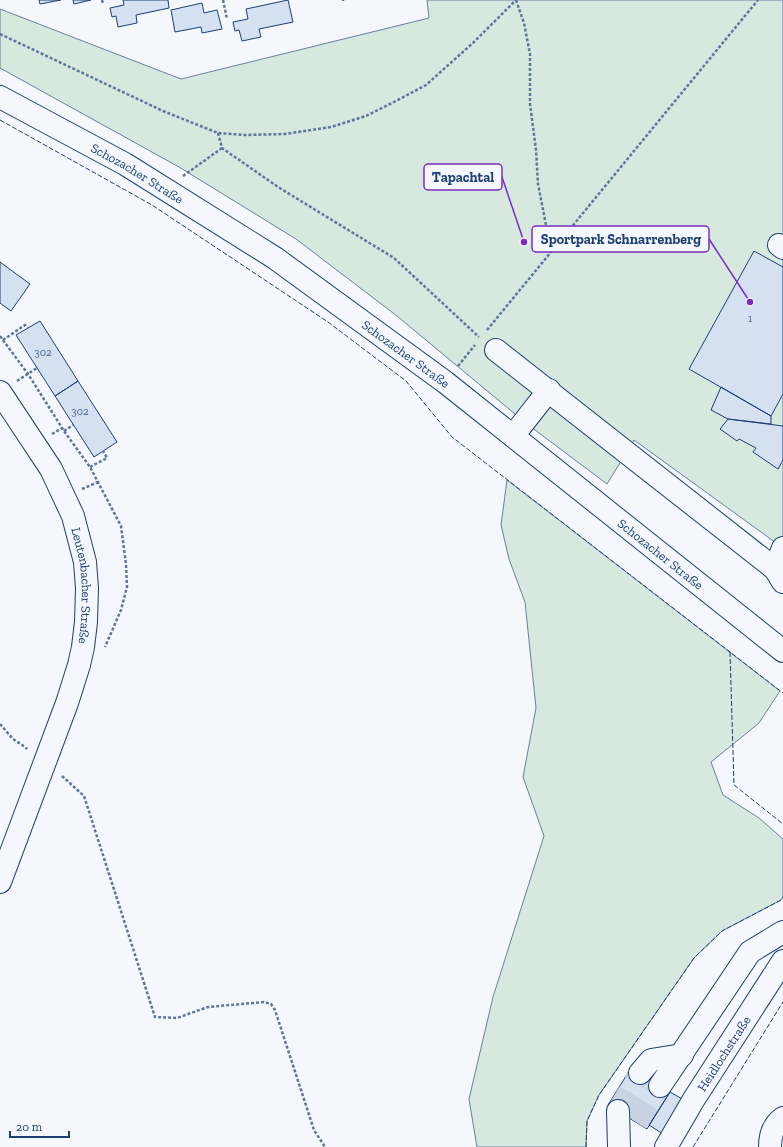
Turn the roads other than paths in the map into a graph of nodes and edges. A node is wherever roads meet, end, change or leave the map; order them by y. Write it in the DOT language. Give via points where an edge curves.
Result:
graph roads {
  1 [pos="0,97"];
  2 [pos="491,341"];
  3 [pos="549,390"];
  4 [pos="0,392"];
  5 [pos="513,436"];
  6 [pos="783,548"];
  7 [pos="779,576"];
  8 [pos="783,651"];
  9 [pos="0,882"];
  10 [pos="783,932"];
  11 [pos="783,961"];
  12 [pos="682,1055"];
  13 [pos="640,1073"];
  14 [pos="660,1086"];
  15 [pos="618,1111"];
  16 [pos="783,1118"];
  17 [pos="636,1122"];
  18 [pos="619,1147"];
  19 [pos="625,1147"];
  20 [pos="666,1147"];
  21 [pos="770,1147"];
  1 -- 5 [label="street, Schozacher Straße" via="124,164 274,258 445,382"];
  2 -- 3 [label="street"];
  3 -- 5 [label="street"];
  3 -- 7 [label="street"];
  4 -- 9 [label="street, Leutenbacher Straße" via="51,469 73,516 85,562 87,600 84,647 67,703"];
  5 -- 8 [label="street, Schozacher Straße"];
  6 -- 7 [label="street"];
  10 -- 12 [label="street" via="750,952"];
  11 -- 20 [label="street, Heidlochstraße"];
  12 -- 13 [label="street" via="651,1060"];
  12 -- 14 [label="street"];
  15 -- 18 [label="street"];
  16 -- 21 [label="street" via="774,1127"];
  17 -- 19 [label="street"];
}
